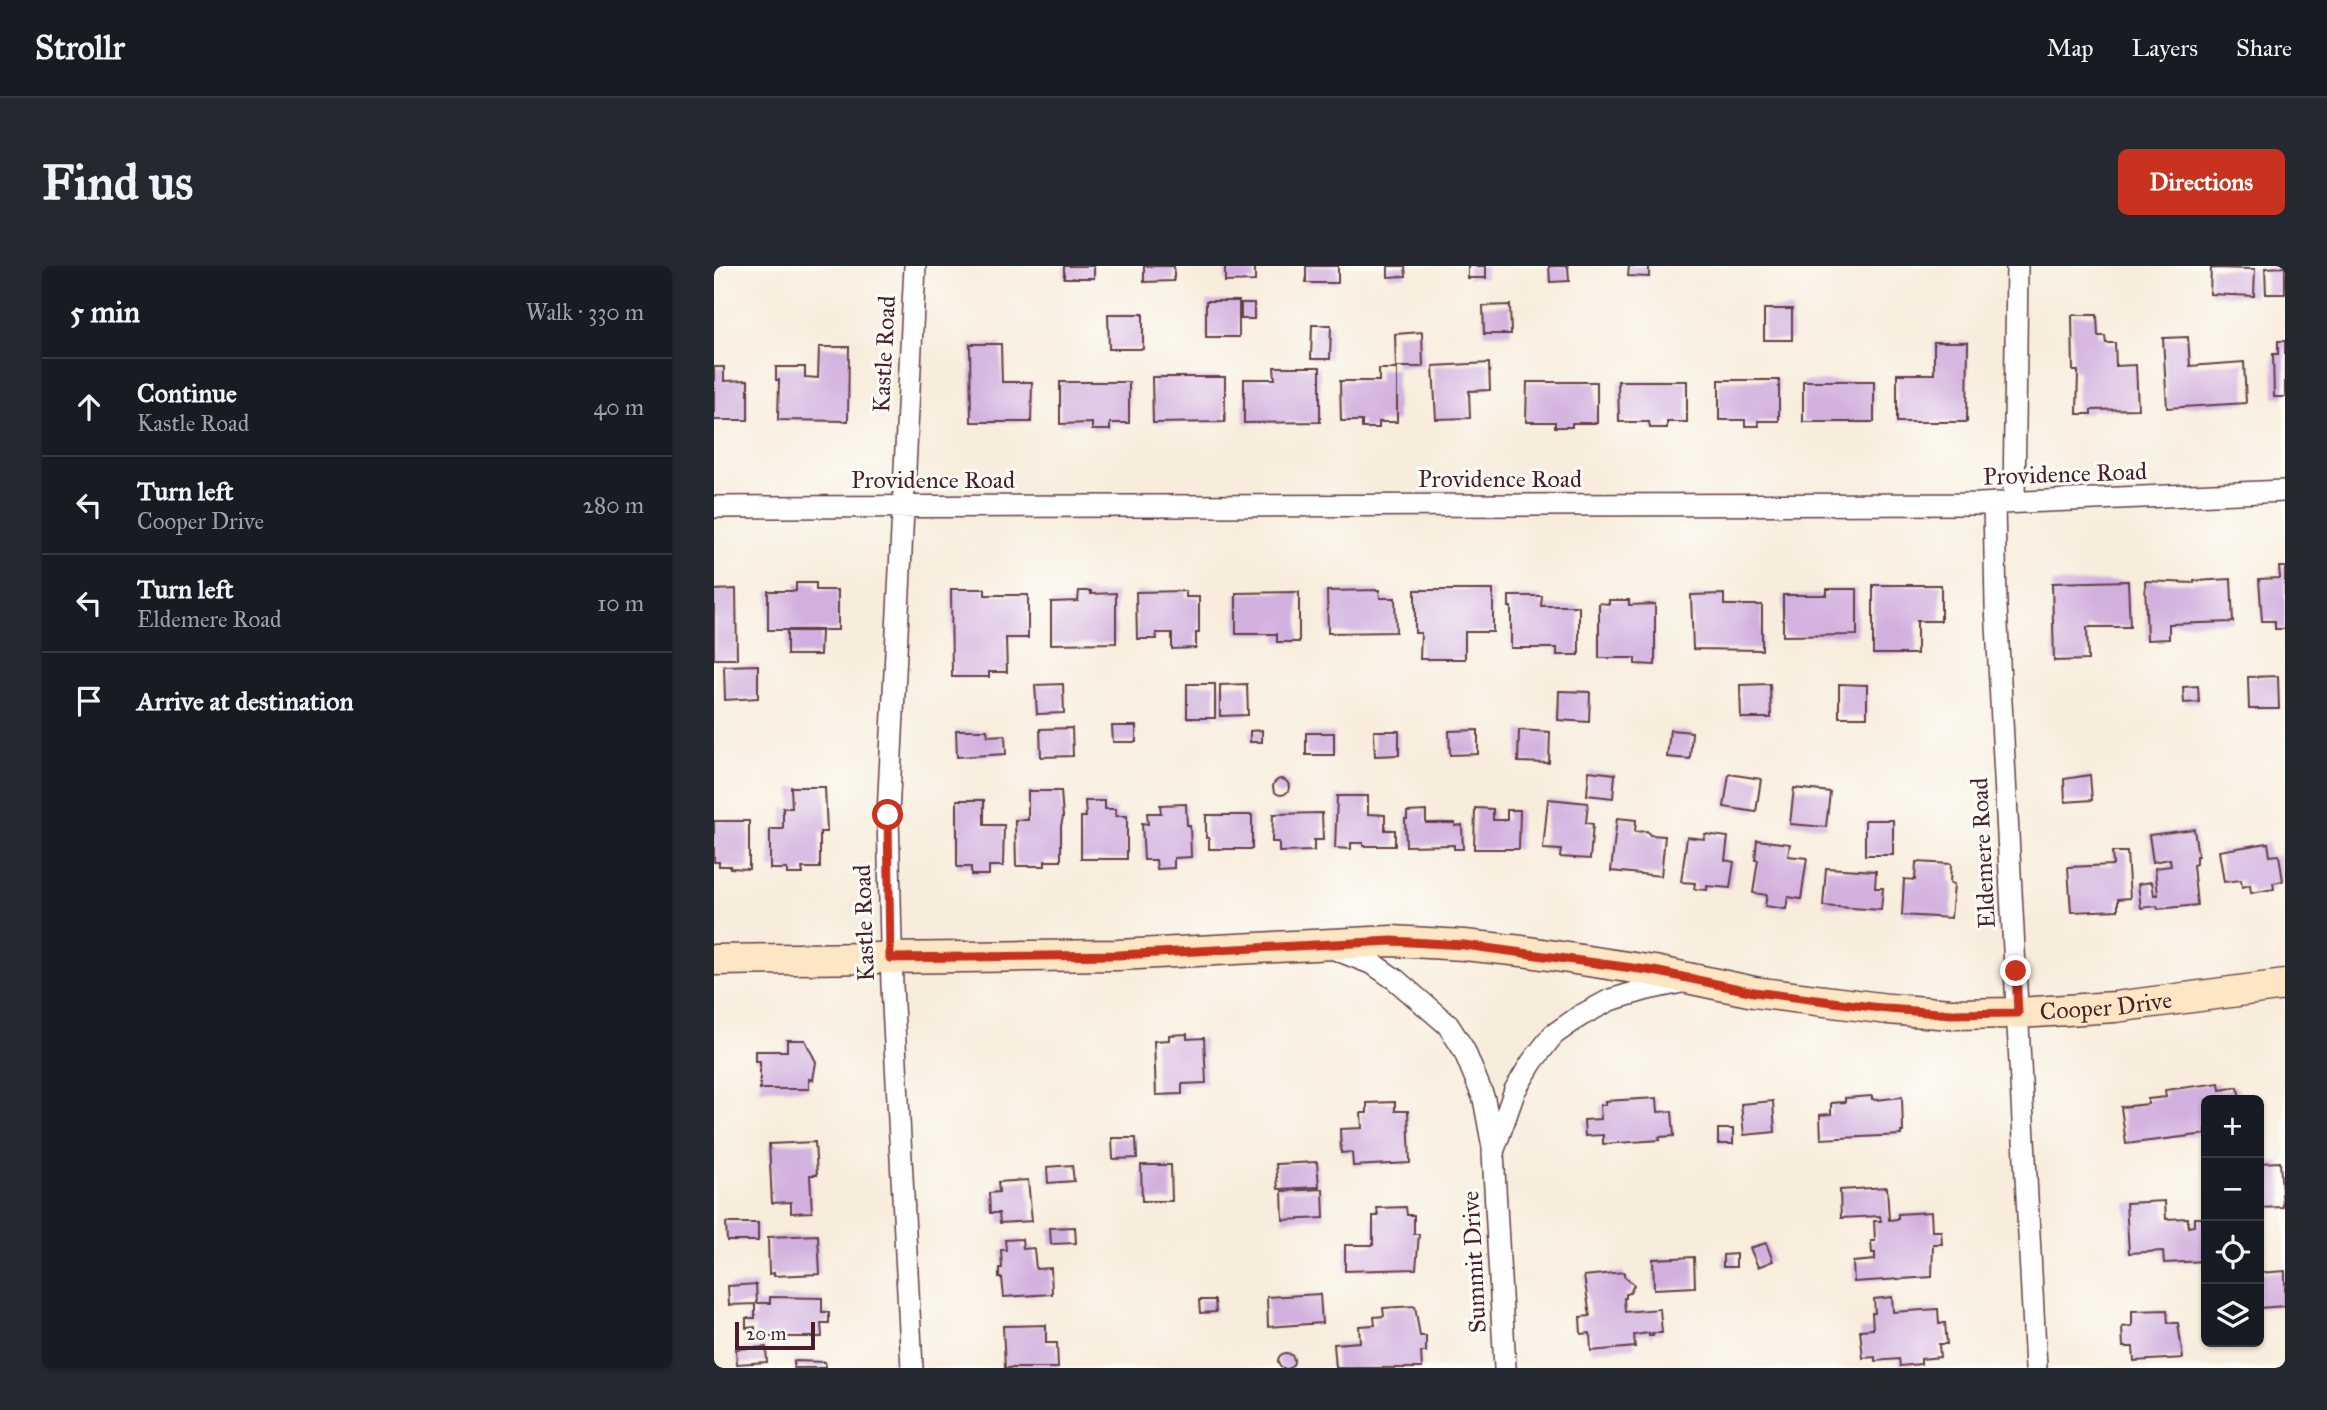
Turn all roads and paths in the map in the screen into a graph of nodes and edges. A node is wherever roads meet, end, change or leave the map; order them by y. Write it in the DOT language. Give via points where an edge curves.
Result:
graph roads {
  1 [pos="915,266"];
  2 [pos="2017,266"];
  3 [pos="2285,491"];
  4 [pos="2004,503"];
  5 [pos="902,506"];
  6 [pos="714,507"];
  7 [pos="1320,944"];
  8 [pos="890,958"];
  9 [pos="714,960"];
  10 [pos="1692,980"];
  11 [pos="2285,985"];
  12 [pos="2018,1013"];
  13 [pos="1493,1153"];
  14 [pos="912,1368"];
  15 [pos="1505,1368"];
  16 [pos="2036,1368"];
  1 -- 5 [label="street, Kastle Road"];
  2 -- 4 [label="street, Eldemere Road"];
  3 -- 4 [label="street, Providence Road"];
  4 -- 5 [label="street, Providence Road"];
  4 -- 12 [label="street, Eldemere Road" via="1996,606"];
  5 -- 6 [label="street, Providence Road"];
  5 -- 8 [label="street, Kastle Road" via="888,815"];
  7 -- 8 [label="main road, Cooper Drive" via="1118,955"];
  7 -- 10 [label="main road, Cooper Drive" via="1464,945"];
  7 -- 13 [label="street, Summit Drive" via="1373,964 1448,1025 1485,1099"];
  8 -- 9 [label="main road, Cooper Drive"];
  8 -- 14 [label="street, Kastle Road"];
  10 -- 12 [label="main road, Cooper Drive" via="1888,1009"];
  10 -- 13 [label="street, Summit Drive" via="1610,1000 1553,1035 1515,1090"];
  11 -- 12 [label="main road, Cooper Drive" via="2115,1007"];
  12 -- 16 [label="street, Eldemere Road"];
  13 -- 15 [label="street, Summit Drive"];
}
